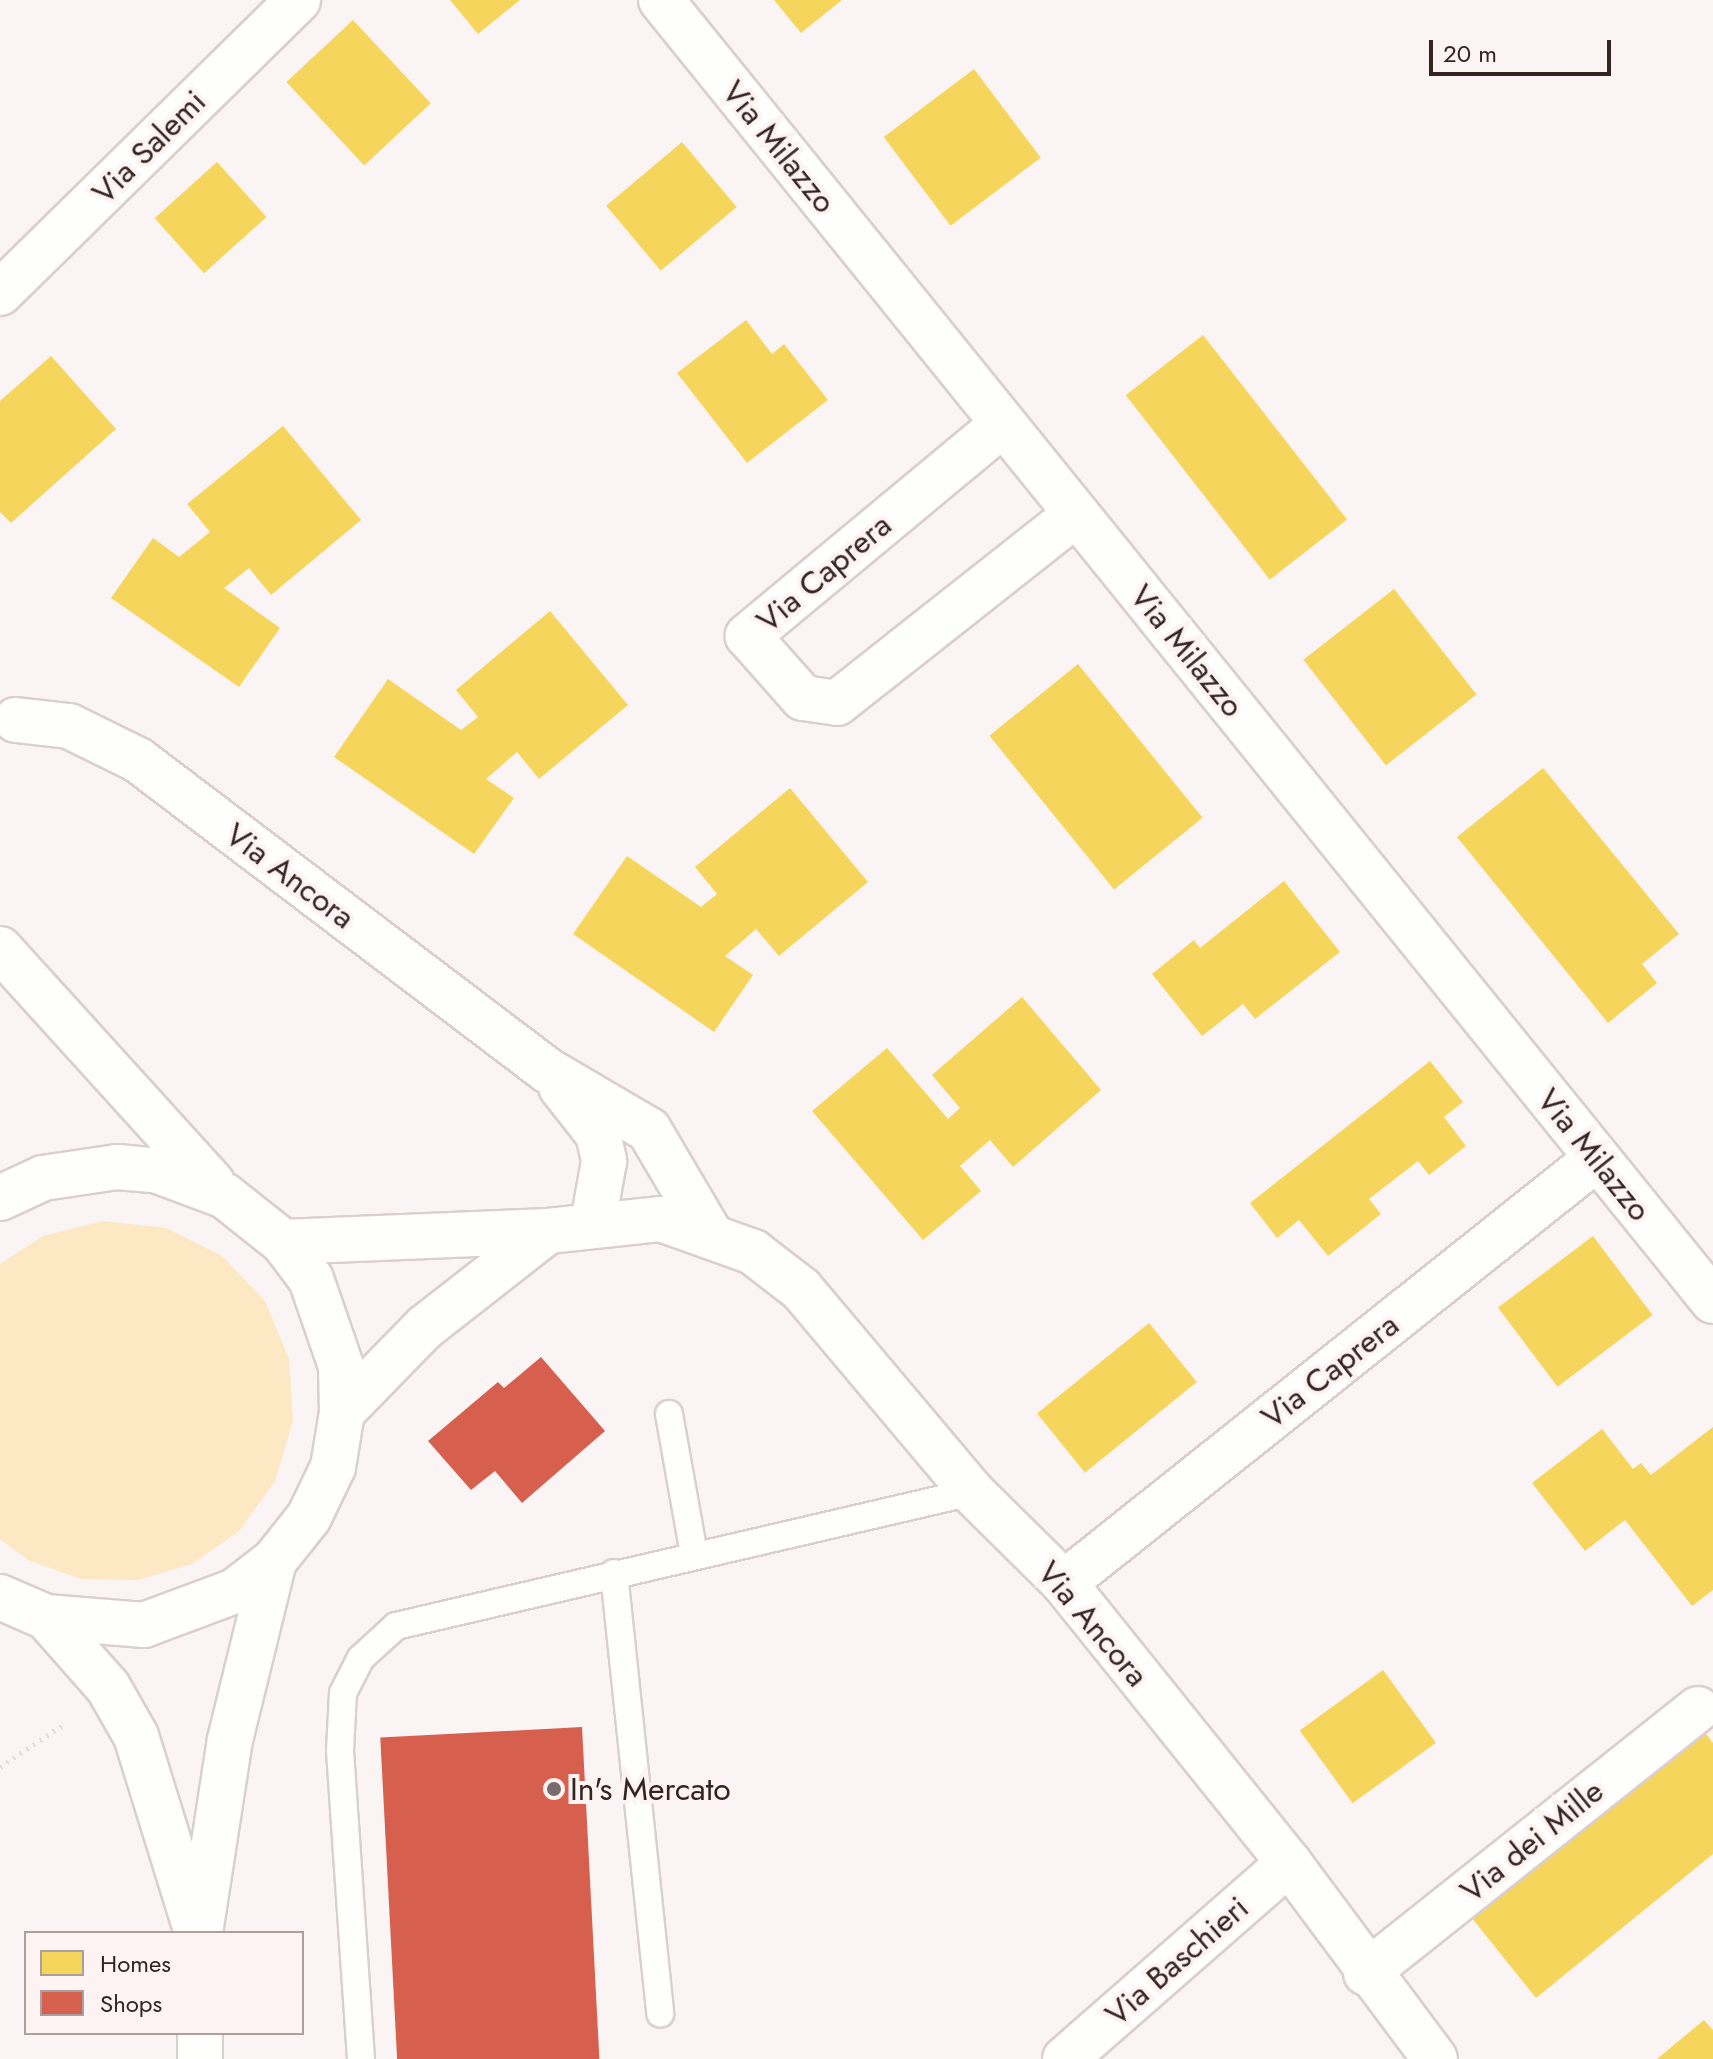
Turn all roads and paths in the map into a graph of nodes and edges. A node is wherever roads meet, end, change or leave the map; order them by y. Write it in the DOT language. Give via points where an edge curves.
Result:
graph roads {
  1 [pos="298,0"];
  2 [pos="661,0"];
  3 [pos="0,293"];
  4 [pos="1003,424"];
  5 [pos="1076,514"];
  6 [pos="16,720"];
  7 [pos="0,949"];
  8 [pos="547,1070"];
  9 [pos="1596,1159"];
  10 [pos="225,1196"];
  11 [pos="0,1198"];
  12 [pos="593,1223"];
  13 [pos="548,1231"];
  14 [pos="709,1232"];
  15 [pos="283,1242"];
  16 [pos="1713,1301"];
  17 [pos="342,1412"];
  18 [pos="669,1414"];
  19 [pos="972,1492"];
  20 [pos="694,1555"];
  21 [pos="274,1561"];
  22 [pos="614,1573"];
  23 [pos="1064,1583"];
  24 [pos="0,1597"];
  25 [pos="46,1617"];
  26 [pos="1698,1709"];
  27 [pos="71,1719"];
  28 [pos="0,1767"];
  29 [pos="1289,1863"];
  30 [pos="197,1931"];
  31 [pos="198,1931"];
  32 [pos="1366,1973"];
  33 [pos="660,2014"];
  34 [pos="200,2035"];
  35 [pos="200,2059"];
  36 [pos="361,2059"];
  37 [pos="1065,2059"];
  38 [pos="1435,2059"];
  1 -- 3 [label="street, Via Salemi"];
  2 -- 4 [label="street, Via Milazzo"];
  4 -- 5 [label="street, Via Milazzo"];
  4 -- 5 [label="street, Via Caprera" via="748,636 803,698 837,703"];
  5 -- 9 [label="street, Via Milazzo"];
  6 -- 8 [label="street, Via Ancora" via="69,726 138,760"];
  7 -- 10 [label="street" via="150,1123"];
  8 -- 12 [label="street, Via Ancora" via="598,1134 604,1161"];
  8 -- 14 [label="street, Via Ancora" via="649,1130"];
  9 -- 16 [label="street, Via Milazzo"];
  9 -- 23 [label="street, Via Caprera"];
  10 -- 11 [label="street" via="167,1174 117,1167 43,1178"];
  10 -- 15 [label="street"];
  12 -- 13 [label="street, Via Ancora"];
  12 -- 14 [label="street, Via Ancora" via="661,1219"];
  13 -- 15 [label="street, Via Ancora"];
  13 -- 17 [label="street, Via Ancora" via="425,1327"];
  14 -- 19 [label="street, Via Ancora" via="753,1252 801,1289"];
  15 -- 17 [label="street" via="330,1321"];
  17 -- 21 [label="street" via="333,1467 309,1517"];
  18 -- 20 [label="lane"];
  19 -- 20 [label="lane"];
  19 -- 23 [label="street, Via Ancora"];
  20 -- 22 [label="lane"];
  21 -- 25 [label="street" via="203,1608 144,1625"];
  21 -- 31 [label="street" via="230,1740"];
  22 -- 33 [label="lane"];
  22 -- 36 [label="lane" via="396,1626 361,1658 343,1693 340,1750"];
  23 -- 29 [label="street, Via Ancora"];
  24 -- 25 [label="street"];
  25 -- 30 [label="street" via="108,1687 136,1736"];
  26 -- 32 [label="street, Via dei Mille"];
  27 -- 28 [label="path"];
  29 -- 32 [label="street, Via Ancora"];
  29 -- 37 [label="street, Via Baschieri"];
  32 -- 38 [label="street, Via Ancora"];
  34 -- 35 [label="street"];
}
